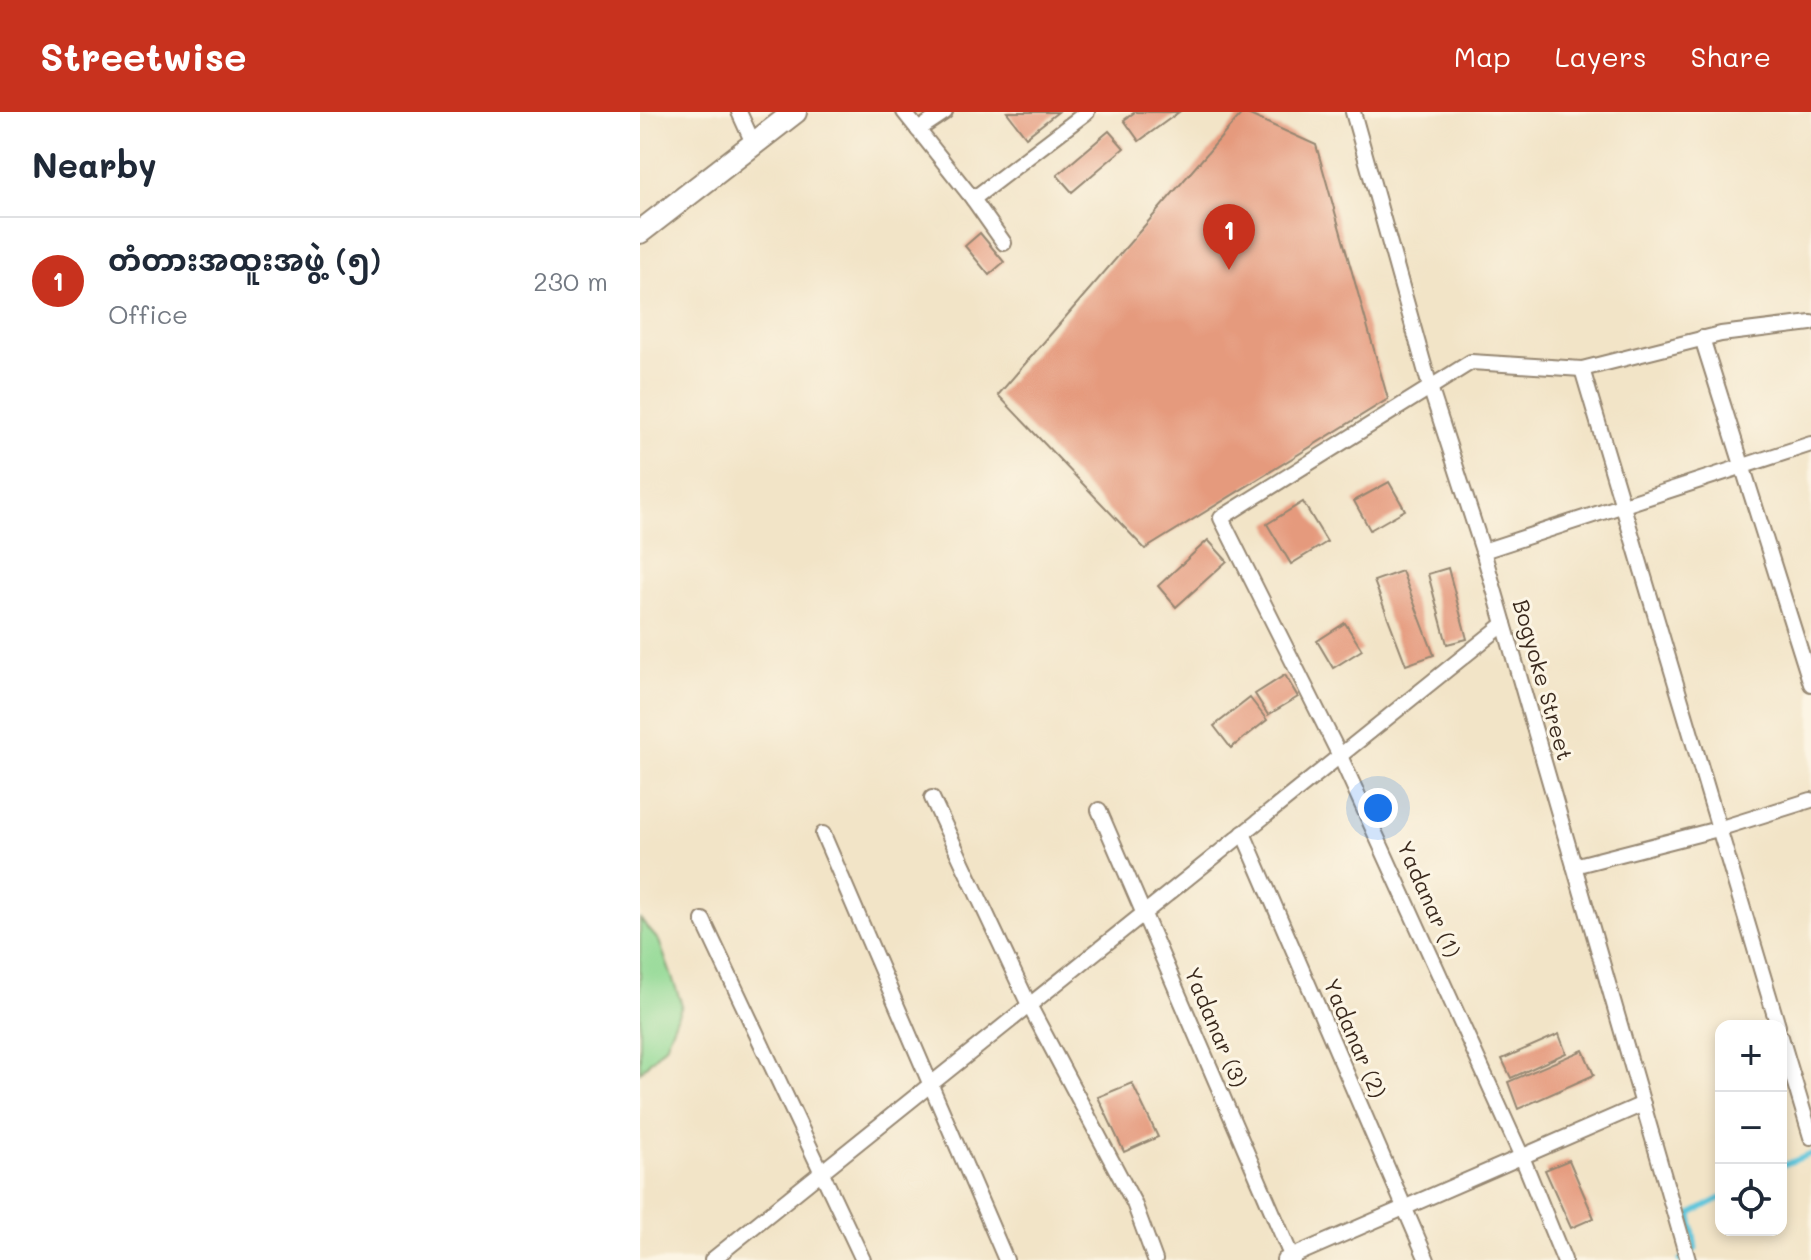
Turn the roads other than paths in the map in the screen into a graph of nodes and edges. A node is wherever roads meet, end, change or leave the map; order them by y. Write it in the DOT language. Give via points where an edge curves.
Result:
graph roads {
  1 [pos="739,112"];
  2 [pos="795,112"];
  3 [pos="904,112"];
  4 [pos="945,112"];
  5 [pos="1087,112"];
  6 [pos="1353,112"];
  7 [pos="918,130"];
  8 [pos="754,145"];
  9 [pos="973,199"];
  10 [pos="640,232"];
  11 [pos="1004,243"];
  12 [pos="1811,323"];
  13 [pos="1702,338"];
  14 [pos="1582,369"];
  15 [pos="1430,387"];
  16 [pos="1811,444"];
  17 [pos="1743,467"];
  18 [pos="1623,506"];
  19 [pos="1483,551"];
  20 [pos="1504,624"];
  21 [pos="1811,684"];
  22 [pos="1340,756"];
  23 [pos="932,798"];
  24 [pos="1811,800"];
  25 [pos="1099,810"];
  26 [pos="1718,829"];
  27 [pos="1243,833"];
  28 [pos="823,834"];
  29 [pos="1574,866"];
  30 [pos="1143,914"];
  31 [pos="703,920"];
  32 [pos="1029,1005"];
  33 [pos="1776,1020"];
  34 [pos="1787,1057"];
  35 [pos="930,1085"];
  36 [pos="1643,1104"];
  37 [pos="1811,1137"];
  38 [pos="1522,1157"];
  39 [pos="822,1171"];
  40 [pos="1405,1208"];
  41 [pos="730,1254"];
  42 [pos="1290,1259"];
  43 [pos="712,1260"];
  44 [pos="863,1260"];
  45 [pos="1006,1260"];
  46 [pos="1155,1260"];
  47 [pos="1427,1260"];
  48 [pos="1564,1260"];
  49 [pos="1688,1260"];
  1 -- 8 [label="street"];
  2 -- 8 [label="main road"];
  3 -- 7 [label="street"];
  4 -- 7 [label="street"];
  5 -- 9 [label="street"];
  6 -- 15 [label="street, Bogyoke Street"];
  7 -- 9 [label="street"];
  8 -- 10 [label="main road"];
  9 -- 11 [label="street"];
  12 -- 13 [label="street"];
  13 -- 14 [label="street"];
  13 -- 17 [label="street"];
  14 -- 15 [label="street" via="1471,362"];
  14 -- 18 [label="street"];
  15 -- 19 [label="street, Bogyoke Street"];
  15 -- 22 [label="street, Yadanar (1)" via="1221,518"];
  16 -- 17 [label="street"];
  17 -- 18 [label="street"];
  17 -- 21 [label="street"];
  18 -- 19 [label="street"];
  18 -- 26 [label="street"];
  19 -- 20 [label="street, Bogyoke Street"];
  20 -- 22 [label="street"];
  20 -- 29 [label="street, Bogyoke Street"];
  22 -- 27 [label="street"];
  22 -- 38 [label="street, Yadanar (1)"];
  23 -- 32 [label="street"];
  24 -- 26 [label="street"];
  25 -- 30 [label="street, Yadanar (3)"];
  26 -- 29 [label="street"];
  26 -- 33 [label="street"];
  27 -- 30 [label="street"];
  27 -- 40 [label="street, Yadanar (2)"];
  28 -- 35 [label="street"];
  29 -- 36 [label="street, Bogyoke Street"];
  30 -- 32 [label="street"];
  30 -- 42 [label="street, Yadanar (3)"];
  31 -- 39 [label="street"];
  32 -- 35 [label="street"];
  32 -- 46 [label="street" via="1134,1203"];
  34 -- 37 [label="street"];
  35 -- 39 [label="street"];
  35 -- 45 [label="street"];
  36 -- 38 [label="street"];
  36 -- 49 [label="street, Bogyoke Street"];
  38 -- 40 [label="street"];
  38 -- 48 [label="street, Yadanar (1)"];
  39 -- 41 [label="street"];
  39 -- 44 [label="street"];
  40 -- 42 [label="street"];
  40 -- 47 [label="street, Yadanar (2)"];
  41 -- 43 [label="street"];
}
